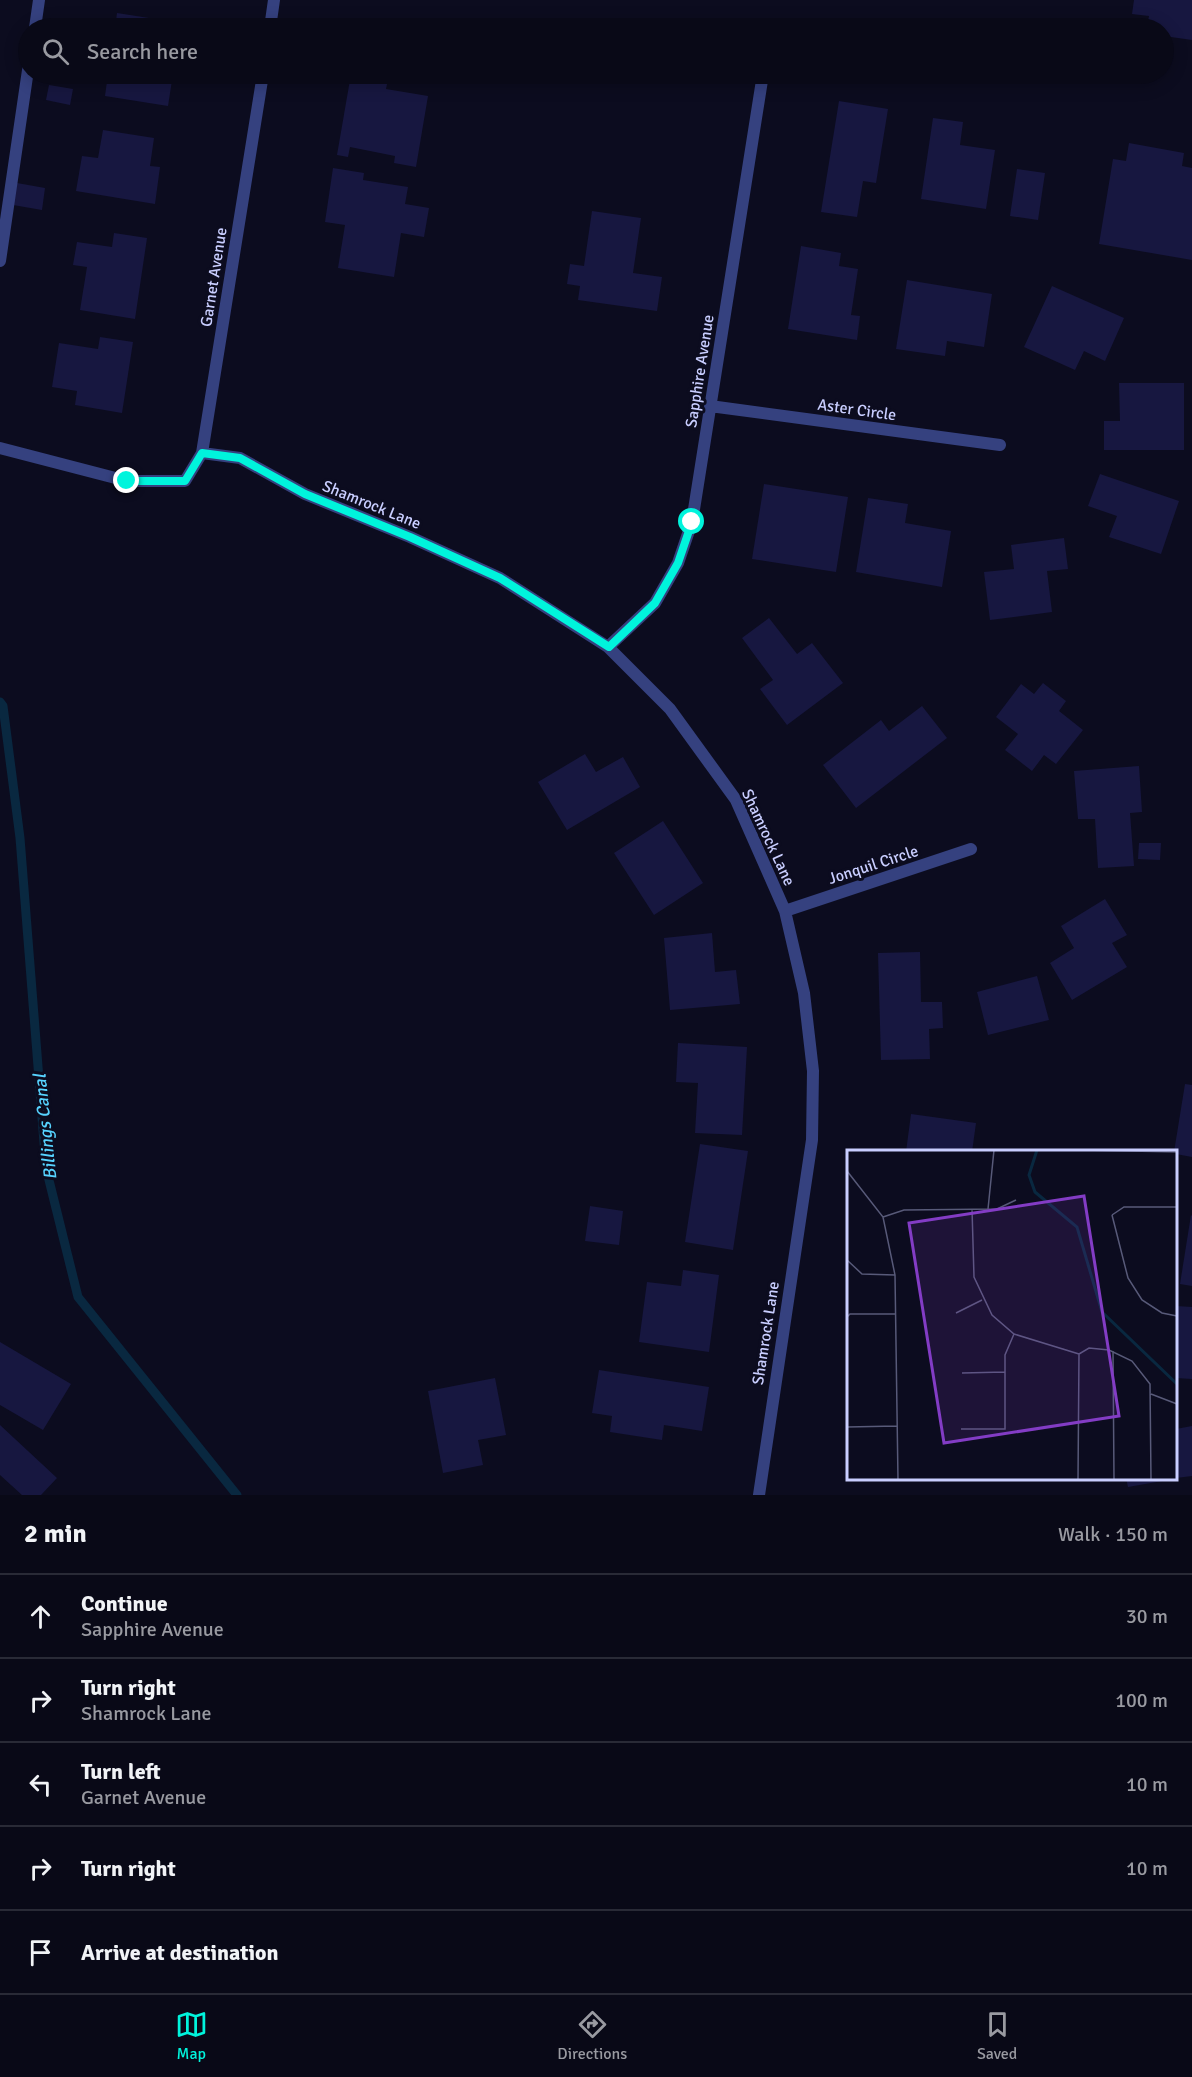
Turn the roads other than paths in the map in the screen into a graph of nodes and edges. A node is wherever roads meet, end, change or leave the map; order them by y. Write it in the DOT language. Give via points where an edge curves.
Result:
graph roads {
  1 [pos="39,0"];
  2 [pos="274,0"];
  3 [pos="36,18"];
  4 [pos="271,18"];
  5 [pos="26,84"];
  6 [pos="261,84"];
  7 [pos="761,84"];
  8 [pos="0,261"];
  9 [pos="710,406"];
  10 [pos="999,445"];
  11 [pos="0,448"];
  12 [pos="202,453"];
  13 [pos="609,647"];
  14 [pos="971,849"];
  15 [pos="784,911"];
  16 [pos="759,1495"];
  1 -- 3 [label="street"];
  2 -- 4 [label="street"];
  5 -- 8 [label="street"];
  6 -- 12 [label="street, Garnet Avenue"];
  7 -- 9 [label="street, Sapphire Avenue"];
  9 -- 10 [label="street, Aster Circle"];
  9 -- 13 [label="street, Sapphire Avenue" via="692,522 678,563 655,603"];
  11 -- 12 [label="street, Garnet Avenue" via="127,481 185,481"];
  12 -- 13 [label="street, Shamrock Lane" via="240,458 305,494 500,578"];
  13 -- 15 [label="street, Shamrock Lane" via="670,709 736,800"];
  14 -- 15 [label="street, Jonquil Circle"];
  15 -- 16 [label="street, Shamrock Lane" via="804,993 813,1071 812,1140"];
}
